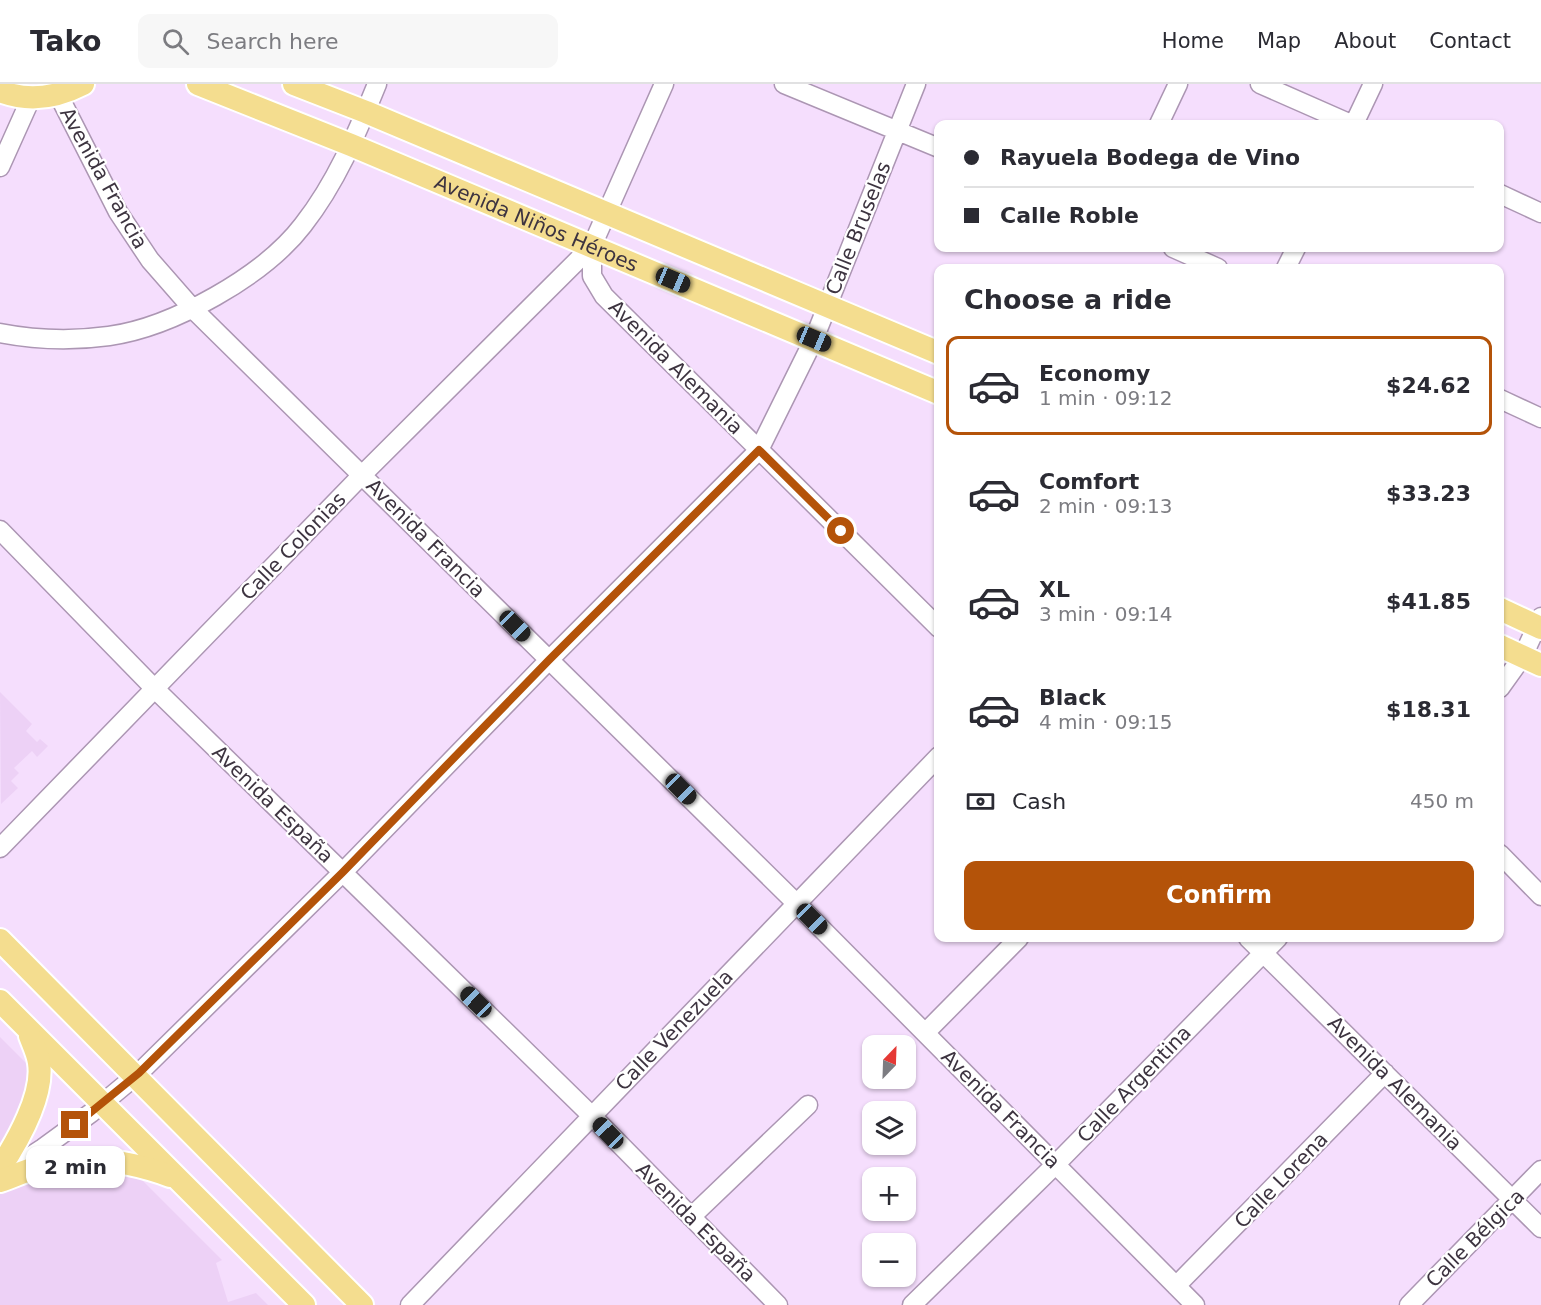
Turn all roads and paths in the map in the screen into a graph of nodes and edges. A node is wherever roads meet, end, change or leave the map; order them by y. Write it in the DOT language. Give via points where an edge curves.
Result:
graph roads {
  1 [pos="83,84"];
  2 [pos="198,84"];
  3 [pos="294,84"];
  4 [pos="377,84"];
  5 [pos="664,84"];
  6 [pos="784,84"];
  7 [pos="916,84"];
  8 [pos="1178,84"];
  9 [pos="1260,84"];
  10 [pos="1373,84"];
  11 [pos="0,91"];
  12 [pos="58,94"];
  13 [pos="32,98"];
  14 [pos="366,112"];
  15 [pos="1161,120"];
  16 [pos="1344,120"];
  17 [pos="1355,120"];
  18 [pos="898,131"];
  19 [pos="351,145"];
  20 [pos="934,146"];
  21 [pos="2,156"];
  22 [pos="1504,196"];
  23 [pos="1541,213"];
  24 [pos="608,214"];
  25 [pos="592,246"];
  26 [pos="1182,252"];
  27 [pos="1209,264"];
  28 [pos="827,305"];
  29 [pos="192,308"];
  30 [pos="0,333"];
  31 [pos="814,339"];
  32 [pos="934,351"];
  33 [pos="934,391"];
  34 [pos="1504,401"];
  35 [pos="1541,418"];
  36 [pos="759,450"];
  37 [pos="362,475"];
  38 [pos="0,530"];
  39 [pos="1504,610"];
  40 [pos="934,623"];
  41 [pos="1540,624"];
  42 [pos="1504,648"];
  43 [pos="549,660"];
  44 [pos="1532,660"];
  45 [pos="1504,684"];
  46 [pos="155,688"];
  47 [pos="934,761"];
  48 [pos="0,849"];
  49 [pos="1504,858"];
  50 [pos="343,872"];
  51 [pos="1541,896"];
  52 [pos="796,903"];
  53 [pos="0,940"];
  54 [pos="1015,942"];
  55 [pos="1252,942"];
  56 [pos="1274,942"];
  57 [pos="1263,952"];
  58 [pos="0,1001"];
  59 [pos="27,1029"];
  60 [pos="925,1033"];
  61 [pos="1385,1073"];
  62 [pos="135,1076"];
  63 [pos="102,1104"];
  64 [pos="808,1105"];
  65 [pos="592,1116"];
  66 [pos="1055,1165"];
  67 [pos="0,1168"];
  68 [pos="1541,1170"];
  69 [pos="0,1177"];
  70 [pos="177,1178"];
  71 [pos="0,1181"];
  72 [pos="1513,1200"];
  73 [pos="691,1217"];
  74 [pos="1541,1228"];
  75 [pos="1176,1286"];
  76 [pos="304,1305"];
  77 [pos="362,1305"];
  78 [pos="410,1305"];
  79 [pos="778,1305"];
  80 [pos="912,1305"];
  81 [pos="1195,1305"];
  82 [pos="1409,1305"];
  1 -- 12 [label="main road"];
  2 -- 19 [label="main road, Avenida Niños Héroes"];
  3 -- 14 [label="main road, Avenida Niños Héroes"];
  4 -- 14 [label="street"];
  5 -- 24 [label="street, Calle Colonias"];
  6 -- 18 [label="street"];
  7 -- 18 [label="street, Calle Bruselas"];
  8 -- 15 [label="street"];
  9 -- 16 [label="street"];
  10 -- 17 [label="street"];
  11 -- 13 [label="main road"];
  12 -- 13 [label="main road"];
  12 -- 29 [label="street, Avenida Francia" via="118,212 150,260"];
  13 -- 21 [label="street"];
  14 -- 19 [label="street"];
  14 -- 24 [label="main road, Avenida Niños Héroes"];
  18 -- 20 [label="street"];
  18 -- 28 [label="street, Calle Bruselas"];
  19 -- 25 [label="main road, Avenida Niños Héroes"];
  19 -- 29 [label="street" via="329,187 289,242 260,267"];
  22 -- 23 [label="street"];
  24 -- 25 [label="street, Calle Colonias"];
  24 -- 28 [label="main road, Avenida Niños Héroes"];
  25 -- 31 [label="main road, Avenida Niños Héroes"];
  25 -- 36 [label="street, Avenida Alemania" via="592,276 604,296"];
  25 -- 37 [label="street, Calle Colonias"];
  26 -- 27 [label="street"];
  28 -- 31 [label="street, Calle Bruselas"];
  28 -- 32 [label="main road, Avenida Niños Héroes"];
  29 -- 30 [label="street" via="149,326 110,336 63,340"];
  29 -- 37 [label="street, Avenida Francia"];
  31 -- 33 [label="main road, Avenida Niños Héroes"];
  31 -- 36 [label="street, Calle Bruselas"];
  34 -- 35 [label="street"];
  36 -- 40 [label="street, Avenida Alemania"];
  36 -- 43 [label="street, Calle Bruselas"];
  37 -- 43 [label="street, Avenida Francia"];
  37 -- 46 [label="street, Calle Colonias"];
  38 -- 46 [label="street, Avenida España"];
  39 -- 41 [label="main road"];
  41 -- 44 [label="street"];
  42 -- 44 [label="main road"];
  43 -- 50 [label="street, Calle Bruselas"];
  43 -- 52 [label="street, Avenida Francia"];
  44 -- 45 [label="street"];
  46 -- 48 [label="street, Calle Colonias"];
  46 -- 50 [label="street, Avenida España"];
  47 -- 52 [label="street, Calle Venezuela"];
  49 -- 51 [label="street"];
  50 -- 62 [label="street, Calle Bruselas"];
  50 -- 65 [label="street, Avenida España"];
  52 -- 60 [label="street, Avenida Francia"];
  52 -- 65 [label="street, Calle Venezuela"];
  53 -- 62 [label="main road"];
  54 -- 60 [label="street"];
  55 -- 57 [label="street, Avenida Alemania"];
  56 -- 57 [label="street, Calle Argentina"];
  57 -- 61 [label="street, Avenida Alemania"];
  57 -- 66 [label="street, Calle Argentina"];
  58 -- 59 [label="main road"];
  59 -- 63 [label="main road"];
  59 -- 67 [label="main road" via="39,1063 38,1082 23,1131"];
  60 -- 66 [label="street, Avenida Francia"];
  61 -- 72 [label="street, Avenida Alemania"];
  61 -- 75 [label="street, Calle Lorena"];
  62 -- 63 [label="street, Calle Bruselas"];
  62 -- 77 [label="main road"];
  63 -- 69 [label="street, Calle Bruselas"];
  63 -- 70 [label="main road"];
  64 -- 73 [label="street"];
  65 -- 73 [label="street, Avenida España"];
  65 -- 78 [label="street, Calle Venezuela"];
  66 -- 75 [label="street, Avenida Francia"];
  66 -- 80 [label="street, Calle Argentina"];
  68 -- 72 [label="street, Calle Bélgica"];
  70 -- 71 [label="main road" via="117,1160 79,1160 39,1167"];
  70 -- 76 [label="main road"];
  72 -- 74 [label="street, Avenida Alemania"];
  72 -- 82 [label="street, Calle Bélgica"];
  73 -- 79 [label="street, Avenida España"];
  75 -- 81 [label="street, Avenida Francia"];
}
